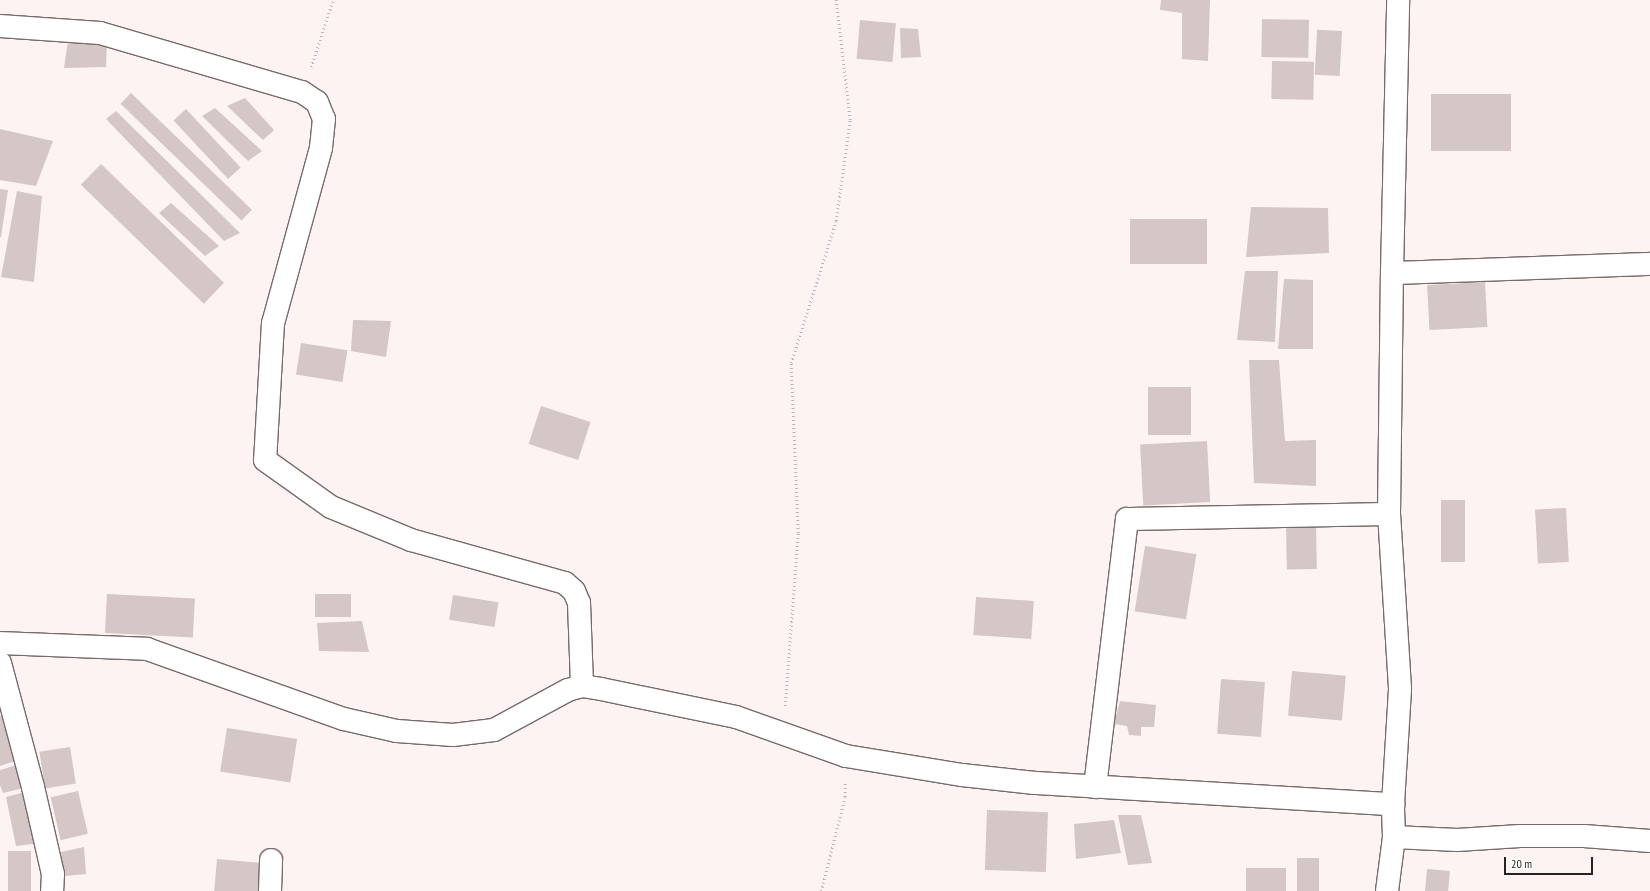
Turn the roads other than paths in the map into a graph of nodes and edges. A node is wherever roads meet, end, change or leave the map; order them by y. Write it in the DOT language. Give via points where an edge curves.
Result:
graph roads {
  1 [pos="1398,0"];
  2 [pos="0,26"];
  3 [pos="1650,264"];
  4 [pos="1392,273"];
  5 [pos="1389,514"];
  6 [pos="0,643"];
  7 [pos="0,663"];
  8 [pos="582,686"];
  9 [pos="1095,787"];
  10 [pos="1393,804"];
  11 [pos="1394,837"];
  12 [pos="1650,841"];
  13 [pos="271,860"];
  14 [pos="52,891"];
  15 [pos="270,891"];
  16 [pos="1387,891"];
  1 -- 4 [label="street"];
  2 -- 8 [label="street" via="100,32 302,92 317,102 324,120 323,134 273,323 265,460 331,507 411,540 565,583 574,591 579,603"];
  3 -- 4 [label="street"];
  4 -- 5 [label="street"];
  5 -- 9 [label="street" via="1127,519"];
  5 -- 10 [label="street" via="1400,688"];
  6 -- 8 [label="street" via="147,648 344,719 397,730 453,735 494,730 568,690"];
  7 -- 14 [label="street" via="53,874"];
  8 -- 9 [label="street" via="736,717 846,756 962,775"];
  9 -- 10 [label="street"];
  10 -- 11 [label="street"];
  11 -- 12 [label="street" via="1457,840 1520,836 1584,836"];
  11 -- 16 [label="street"];
  13 -- 15 [label="street"];
}
